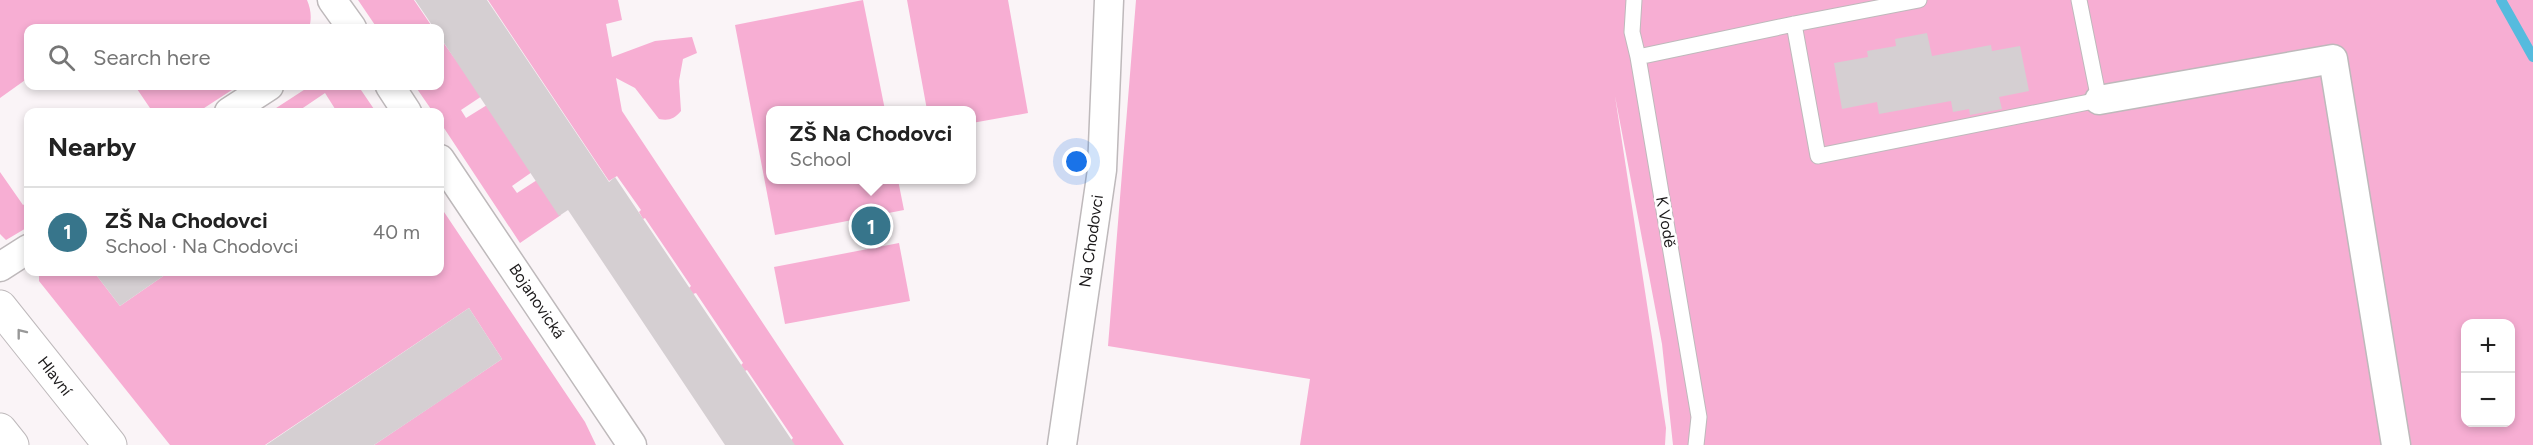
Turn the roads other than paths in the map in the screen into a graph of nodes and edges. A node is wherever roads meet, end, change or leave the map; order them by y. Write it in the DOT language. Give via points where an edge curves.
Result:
graph roads {
  1 [pos="332,0"];
  2 [pos="1109,0"];
  3 [pos="1634,0"];
  4 [pos="1919,0"];
  5 [pos="2079,0"];
  6 [pos="349,24"];
  7 [pos="1794,24"];
  8 [pos="1638,57"];
  9 [pos="263,90"];
  10 [pos="393,90"];
  11 [pos="2099,100"];
  12 [pos="235,108"];
  13 [pos="405,108"];
  14 [pos="444,165"];
  15 [pos="24,252"];
  16 [pos="0,267"];
  17 [pos="0,307"];
  18 [pos="0,430"];
  19 [pos="12,445"];
  20 [pos="110,445"];
  21 [pos="632,445"];
  22 [pos="1062,445"];
  23 [pos="1696,445"];
  24 [pos="2396,445"];
  1 -- 6 [label="street"];
  2 -- 22 [label="street, Na Chodovci" via="1101,170"];
  3 -- 8 [label="lane, K Vodě" via="1632,32"];
  4 -- 7 [label="lane"];
  5 -- 11 [label="lane"];
  7 -- 8 [label="lane"];
  7 -- 11 [label="lane" via="1818,156"];
  8 -- 23 [label="lane, K Vodě" via="1699,417"];
  9 -- 12 [label="street"];
  10 -- 13 [label="street"];
  11 -- 24 [label="street" via="2332,59"];
  14 -- 21 [label="street, Bojanovická"];
  15 -- 16 [label="street"];
  20 -- 17 [label="street, Hlavní, one-way"];
  18 -- 19 [label="street"];
}
